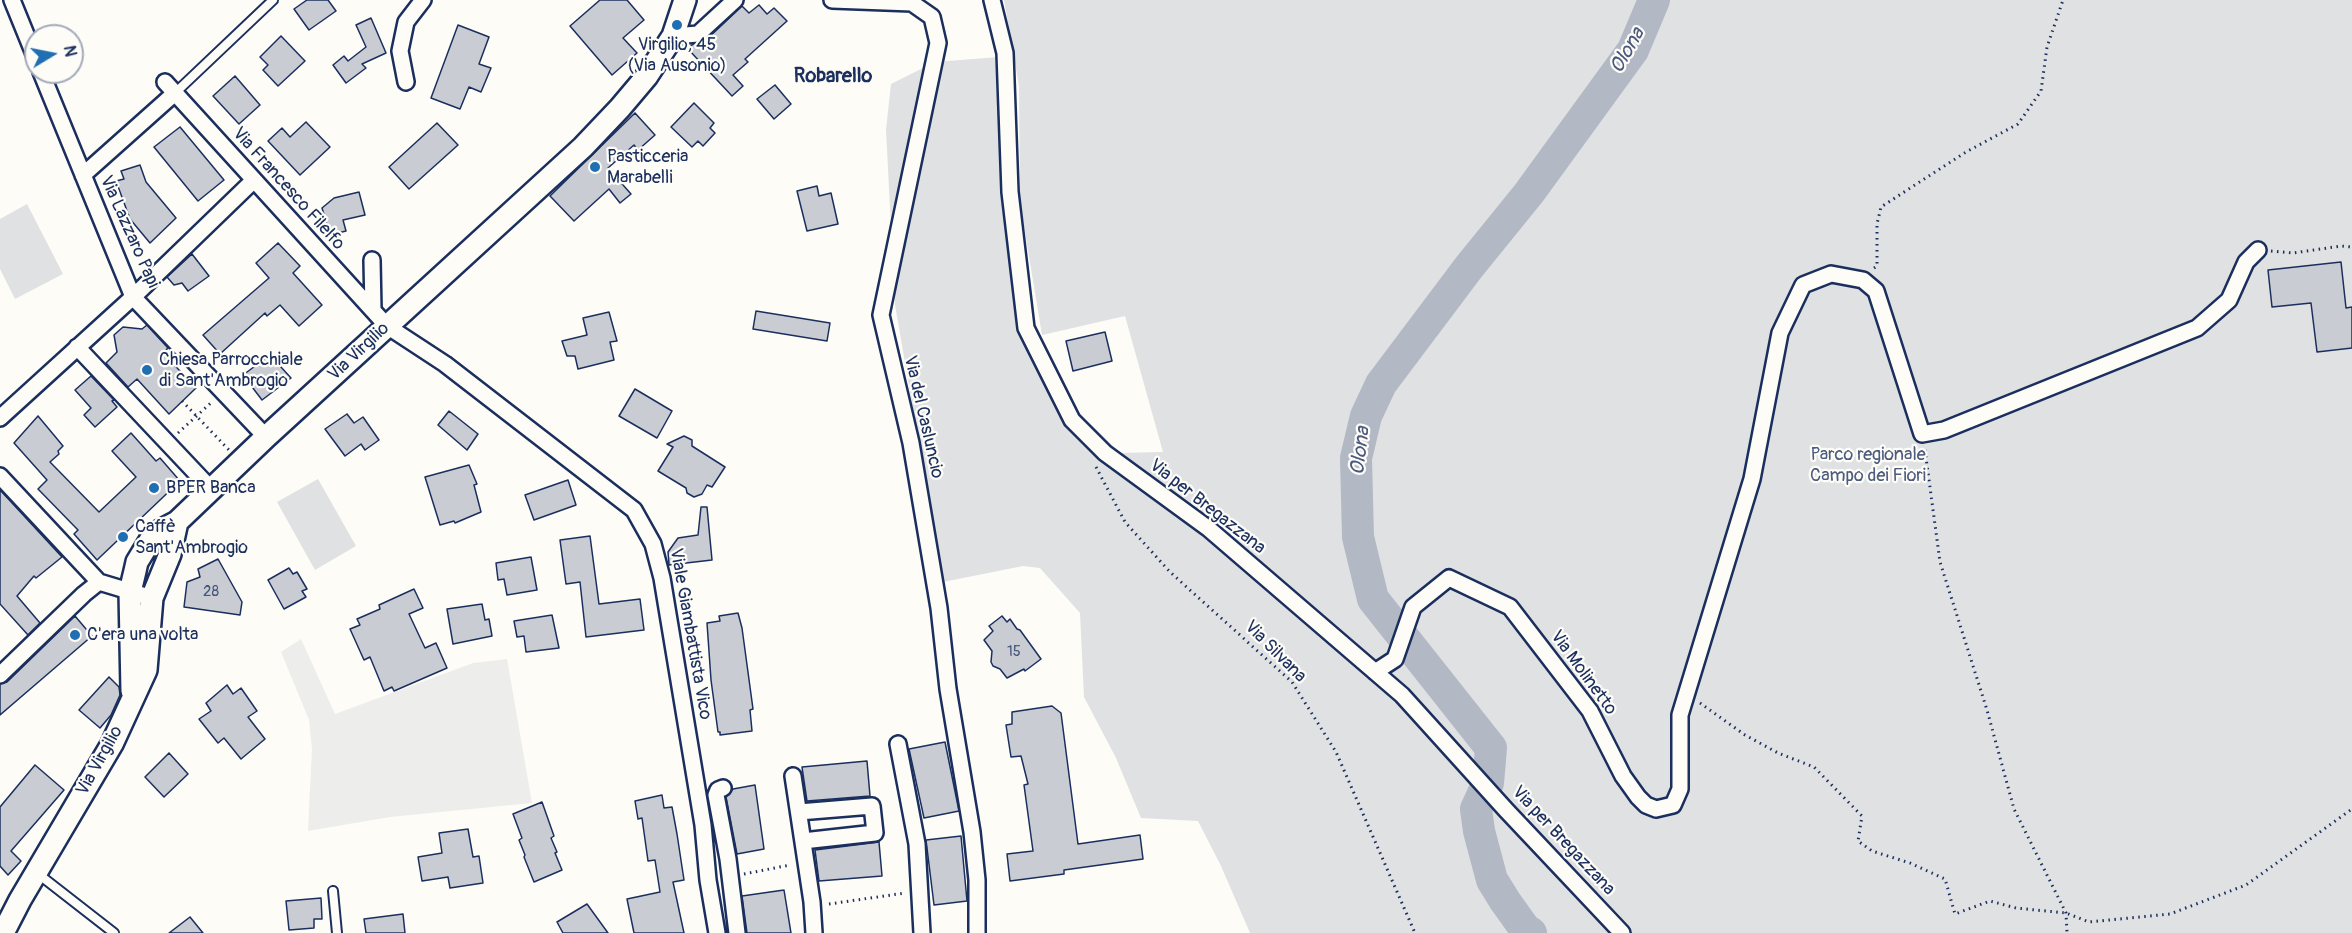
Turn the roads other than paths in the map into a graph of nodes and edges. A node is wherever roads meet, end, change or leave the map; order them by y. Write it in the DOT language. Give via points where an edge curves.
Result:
graph roads {
  1 [pos="12,0"];
  2 [pos="273,0"];
  3 [pos="423,0"];
  4 [pos="686,0"];
  5 [pos="735,0"];
  6 [pos="832,0"];
  7 [pos="992,0"];
  8 [pos="24,30"];
  9 [pos="673,36"];
  10 [pos="406,82"];
  11 [pos="46,84"];
  12 [pos="170,88"];
  13 [pos="83,175"];
  14 [pos="254,180"];
  15 [pos="2258,250"];
  16 [pos="372,260"];
  17 [pos="133,297"];
  18 [pos="380,318"];
  19 [pos="77,347"];
  20 [pos="0,418"];
  21 [pos="266,437"];
  22 [pos="0,476"];
  23 [pos="211,489"];
  24 [pos="177,522"];
  25 [pos="99,582"];
  26 [pos="130,592"];
  27 [pos="153,598"];
  28 [pos="1375,672"];
  29 [pos="0,675"];
  30 [pos="132,701"];
  31 [pos="898,744"];
  32 [pos="793,776"];
  33 [pos="723,788"];
  34 [pos="836,809"];
  35 [pos="799,812"];
  36 [pos="839,837"];
  37 [pos="803,841"];
  38 [pos="36,872"];
  39 [pos="733,876"];
  40 [pos="708,880"];
  41 [pos="333,891"];
  42 [pos="3,933"];
  43 [pos="114,933"];
  44 [pos="338,933"];
  45 [pos="717,933"];
  46 [pos="737,933"];
  47 [pos="814,933"];
  48 [pos="922,933"];
  49 [pos="977,933"];
  50 [pos="1622,933"];
  1 -- 8 [label="street"];
  2 -- 12 [label="lane"];
  3 -- 10 [label="street" via="406,22 400,51"];
  4 -- 9 [label="main road, Via Virgilio"];
  5 -- 9 [label="street" via="698,34"];
  6 -- 49 [label="street, Via del Casluncio" via="912,3 932,17 938,43 881,315 911,442 939,608 973,842"];
  7 -- 28 [label="street, Via per Bregazzana" via="1005,53 1010,192 1026,328 1072,420 1105,453 1209,529"];
  9 -- 18 [label="main road, Via Virgilio" via="647,76 590,139"];
  11 -- 13 [label="street, Via Lazzaro Papi"];
  12 -- 13 [label="street"];
  12 -- 14 [label="street, Via Francesco Filelfo"];
  13 -- 17 [label="street, Via Lazzaro Papi"];
  14 -- 17 [label="street"];
  14 -- 18 [label="street, Via Francesco Filelfo"];
  15 -- 28 [label="street, Via Molinetto" via="2246,262 2229,300 2197,328 1944,430 1922,434 1876,291 1863,280 1831,274 1803,285 1780,333 1752,479 1680,715 1680,789 1672,805 1656,809 1646,806 1638,797 1590,711 1510,607 1449,578 1413,607 1395,659"];
  16 -- 18 [label="street"];
  17 -- 19 [label="street"];
  17 -- 21 [label="street, Via Lazzaro Papi"];
  18 -- 21 [label="main road, Via Virgilio"];
  18 -- 40 [label="street, Viale Giambattista Vico" via="634,510 653,544 662,578 703,825"];
  19 -- 20 [label="street"];
  19 -- 23 [label="street"];
  21 -- 23 [label="main road, Via Virgilio"];
  22 -- 25 [label="street"];
  23 -- 24 [label="main road, Via Virgilio"];
  24 -- 26 [label="main road" via="152,539 138,562"];
  24 -- 27 [label="main road, Via Virgilio"];
  25 -- 26 [label="street"];
  25 -- 29 [label="street"];
  26 -- 27 [label="street"];
  26 -- 30 [label="main road"];
  27 -- 30 [label="main road, Via Virgilio" via="146,670"];
  28 -- 50 [label="street, Via per Bregazzana" via="1402,695"];
  30 -- 38 [label="main road, Via Virgilio" via="112,744"];
  31 -- 48 [label="street" via="917,844"];
  32 -- 35 [label="street"];
  33 -- 39 [label="street" via="716,795"];
  34 -- 35 [label="street"];
  34 -- 36 [label="street"];
  34 -- 36 [label="street" via="872,806 875,832"];
  35 -- 37 [label="street"];
  36 -- 37 [label="street"];
  37 -- 47 [label="street"];
  38 -- 42 [label="main road, Via Virgilio"];
  38 -- 43 [label="lane"];
  39 -- 40 [label="street"];
  39 -- 46 [label="street"];
  40 -- 45 [label="street, Viale Giambattista Vico"];
  41 -- 44 [label="lane"];
}
